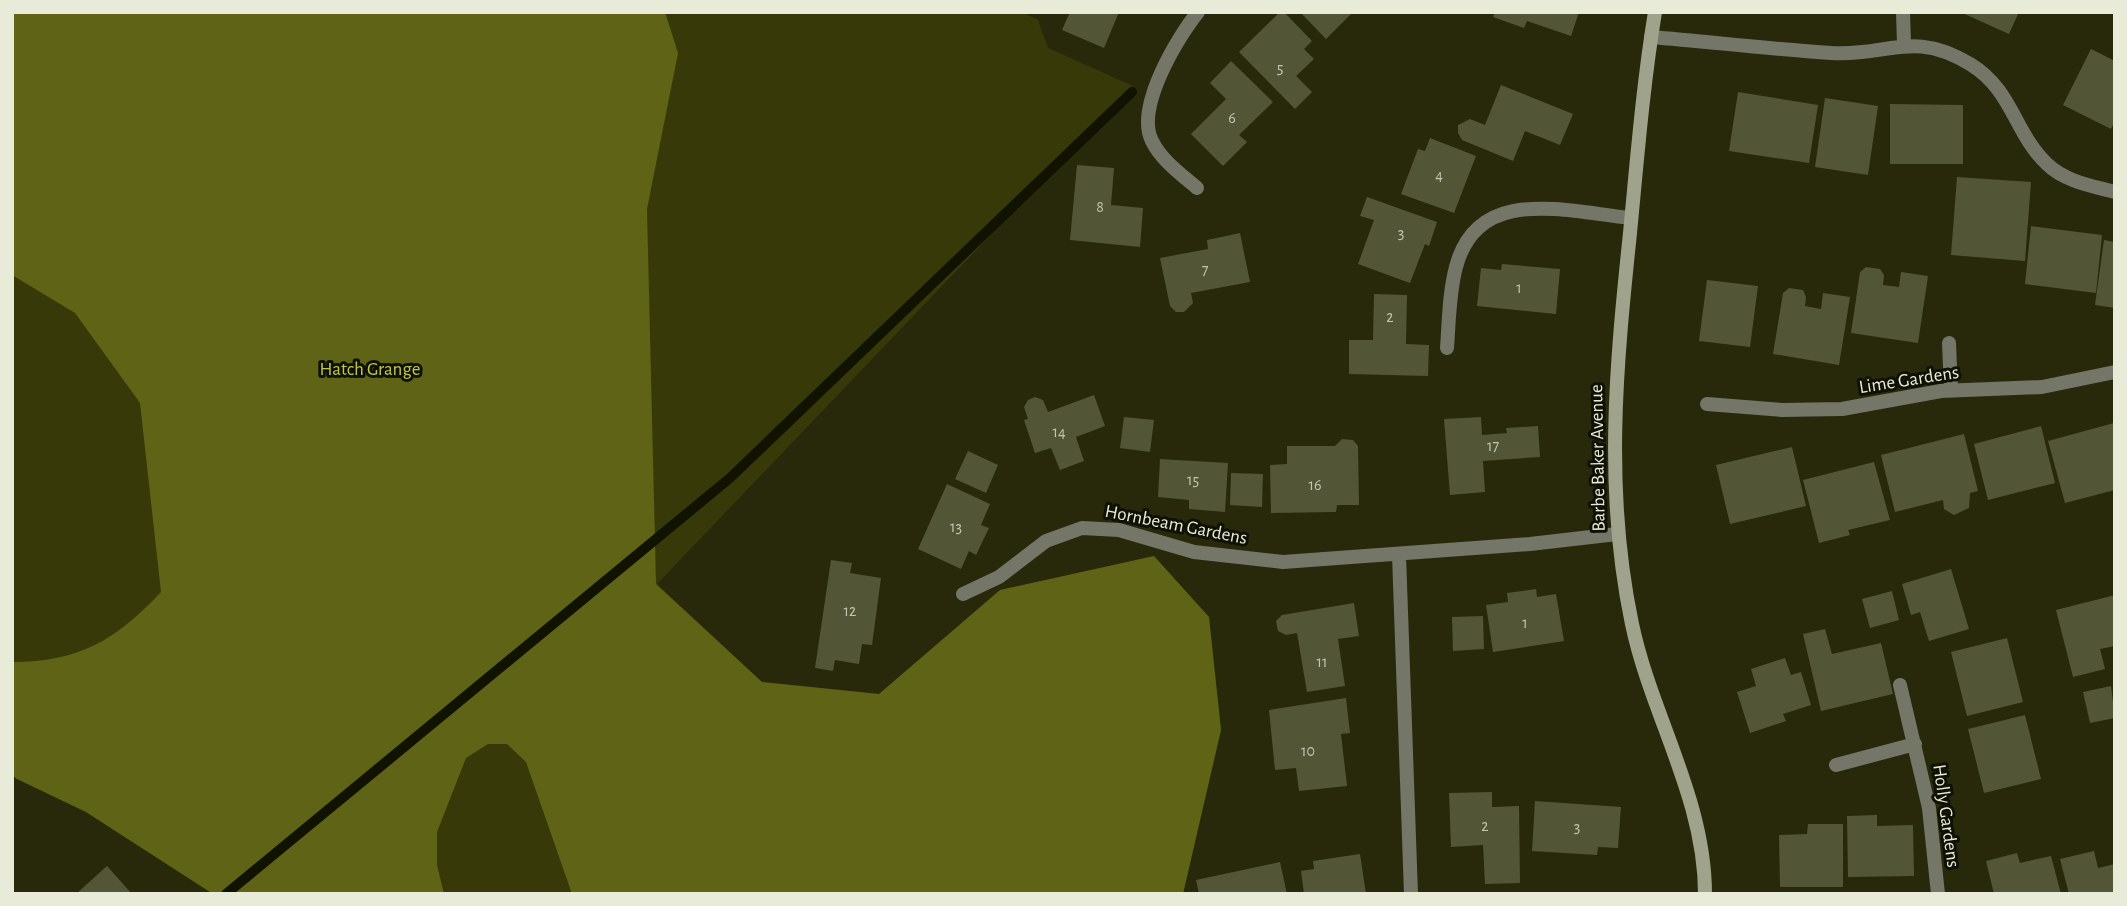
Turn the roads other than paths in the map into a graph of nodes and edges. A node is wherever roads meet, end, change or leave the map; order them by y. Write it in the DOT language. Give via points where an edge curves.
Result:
graph roads {
  1 [pos="1198,12"];
  2 [pos="1655,12"];
  3 [pos="1903,12"];
  4 [pos="1651,37"];
  5 [pos="1904,44"];
  6 [pos="1197,188"];
  7 [pos="2115,192"];
  8 [pos="1632,218"];
  9 [pos="1949,343"];
  10 [pos="1447,348"];
  11 [pos="2115,372"];
  12 [pos="1951,390"];
  13 [pos="1707,404"];
  14 [pos="1617,534"];
  15 [pos="1399,555"];
  16 [pos="963,594"];
  17 [pos="1900,685"];
  18 [pos="1915,744"];
  19 [pos="1836,765"];
  20 [pos="1411,894"];
  21 [pos="1705,894"];
  22 [pos="1938,894"];
  1 -- 6 [label="street" via="1164,65 1150,115 1150,139"];
  2 -- 4 [label="street, Barbe Baker Avenue"];
  3 -- 5 [label="street"];
  4 -- 5 [label="street" via="1834,54"];
  4 -- 8 [label="street, Barbe Baker Avenue"];
  5 -- 7 [label="street" via="1939,49 1986,75 2000,88 2048,166"];
  8 -- 10 [label="street" via="1524,209 1489,217 1474,230 1456,268"];
  8 -- 14 [label="street, Barbe Baker Avenue" via="1614,395"];
  9 -- 12 [label="street"];
  11 -- 12 [label="street, Lime Gardens" via="2042,387"];
  12 -- 13 [label="street, Lime Gardens" via="1820,410"];
  14 -- 15 [label="street, Hornbeam Gardens"];
  14 -- 21 [label="street, Barbe Baker Avenue" via="1632,625 1694,815"];
  15 -- 16 [label="street, Hornbeam Gardens" via="1255,560 1194,552 1119,530 1083,528 1046,541 999,577"];
  15 -- 20 [label="street"];
  17 -- 18 [label="street, Holly Gardens"];
  18 -- 19 [label="street, Holly Gardens"];
  18 -- 22 [label="street, Holly Gardens" via="1929,808"];
}
